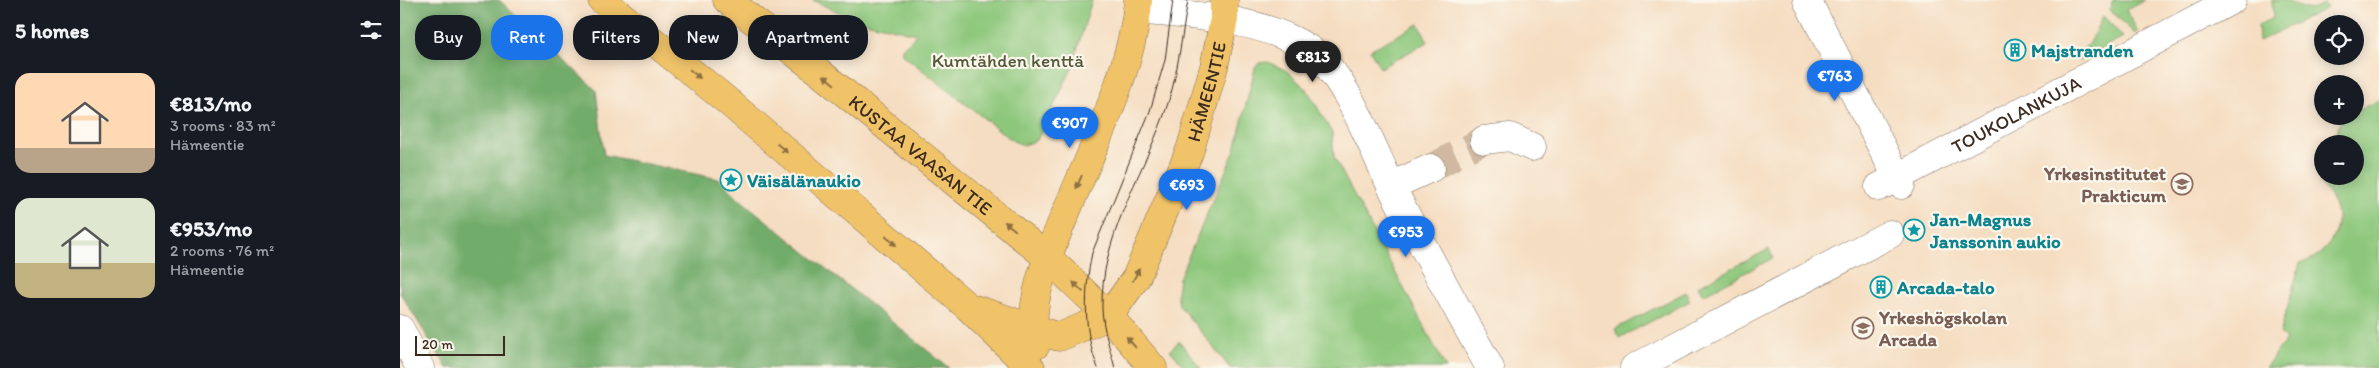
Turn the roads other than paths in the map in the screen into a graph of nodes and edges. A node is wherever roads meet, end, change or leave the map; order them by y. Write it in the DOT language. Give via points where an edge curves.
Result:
graph roads {
  1 [pos="602,0"];
  2 [pos="727,0"];
  3 [pos="1807,0"];
  4 [pos="2232,0"];
  5 [pos="1137,5"];
  6 [pos="1224,10"];
  7 [pos="1484,140"];
  8 [pos="1532,147"];
  9 [pos="1431,168"];
  10 [pos="1391,186"];
  11 [pos="1890,234"];
  12 [pos="1047,257"];
  13 [pos="968,307"];
  14 [pos="1109,316"];
  15 [pos="400,329"];
  16 [pos="1032,329"];
  17 [pos="420,368"];
  18 [pos="1031,368"];
  19 [pos="1042,368"];
  20 [pos="1152,368"];
  21 [pos="1490,368"];
  22 [pos="1634,368"];
  1 -- 13 [label="main road, one-way" via="725,99"];
  12 -- 2 [label="main road, KUSTAA VAASAN TIE, one-way"];
  3 -- 4 [label="street, TOUKOLANKUJA" via="1892,183"];
  5 -- 6 [label="street, HÄMEENTIE"];
  5 -- 12 [label="main road, HÄMEENTIE, one-way" via="1128,54 1102,126"];
  6 -- 10 [label="street, HÄMEENTIE" via="1286,36 1311,50 1327,65 1365,128"];
  14 -- 6 [label="main road, HÄMEENTIE, one-way" via="1136,278 1190,150 1214,68"];
  7 -- 8 [label="street" via="1510,137"];
  9 -- 10 [label="street"];
  10 -- 21 [label="street, HÄMEENTIE"];
  11 -- 22 [label="street"];
  14 -- 12 [label="main road, KUSTAA VAASAN TIE, one-way"];
  12 -- 16 [label="main road, HÄMEENTIE"];
  13 -- 16 [label="main road"];
  13 -- 18 [label="main road"];
  14 -- 16 [label="main road" via="1058,336"];
  20 -- 14 [label="main road, one-way"];
  15 -- 17 [label="street"];
  16 -- 19 [label="main road"];
}
